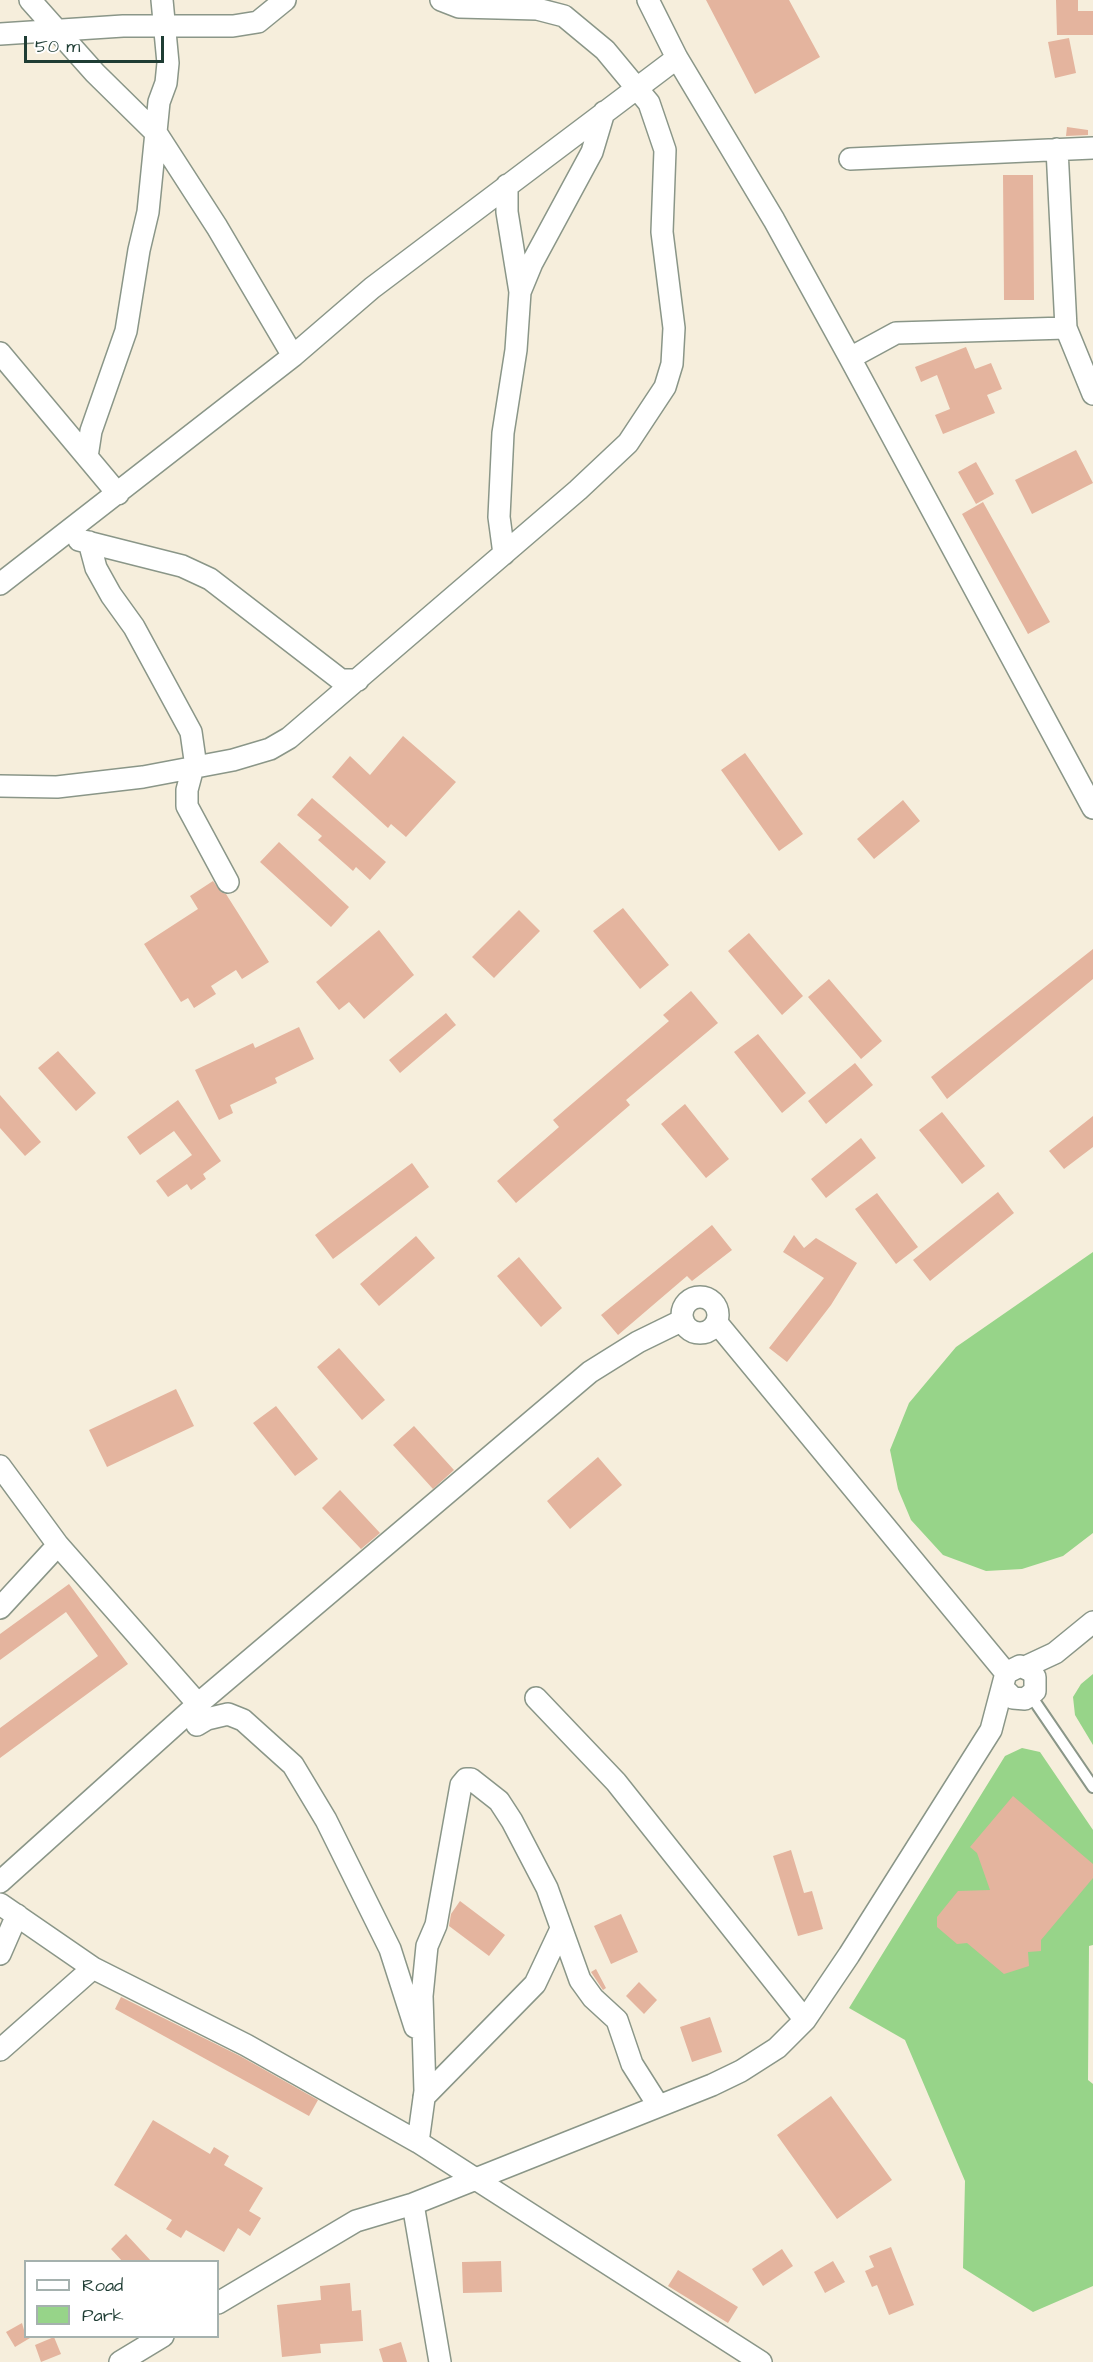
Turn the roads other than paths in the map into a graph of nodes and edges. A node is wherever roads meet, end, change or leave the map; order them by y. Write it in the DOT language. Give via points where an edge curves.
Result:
graph roads {
  1 [pos="30,0"];
  2 [pos="162,0"];
  3 [pos="285,0"];
  4 [pos="441,0"];
  5 [pos="648,0"];
  6 [pos="164,25"];
  7 [pos="58,30"];
  8 [pos="0,34"];
  9 [pos="677,58"];
  10 [pos="638,86"];
  11 [pos="604,112"];
  12 [pos="157,134"];
  13 [pos="1093,148"];
  14 [pos="1057,149"];
  15 [pos="850,159"];
  16 [pos="507,185"];
  17 [pos="520,292"];
  18 [pos="1066,328"];
  19 [pos="0,353"];
  20 [pos="293,356"];
  21 [pos="850,357"];
  22 [pos="1093,394"];
  23 [pos="87,457"];
  24 [pos="118,494"];
  25 [pos="64,536"];
  26 [pos="89,542"];
  27 [pos="504,554"];
  28 [pos="0,584"];
  29 [pos="358,680"];
  30 [pos="192,768"];
  31 [pos="0,786"];
  32 [pos="1093,808"];
  33 [pos="228,882"];
  34 [pos="0,1466"];
  35 [pos="58,1545"];
  36 [pos="0,1608"];
  37 [pos="1093,1622"];
  38 [pos="1021,1685"];
  39 [pos="536,1698"];
  40 [pos="198,1704"];
  41 [pos="1093,1787"];
  42 [pos="0,1882"];
  43 [pos="9,1909"];
  44 [pos="560,1931"];
  45 [pos="0,1954"];
  46 [pos="93,1968"];
  47 [pos="805,2020"];
  48 [pos="0,2050"];
  49 [pos="423,2062"];
  50 [pos="424,2097"];
  51 [pos="658,2105"];
  52 [pos="418,2142"];
  53 [pos="472,2179"];
  54 [pos="413,2204"];
  55 [pos="219,2302"];
  56 [pos="161,2338"];
  57 [pos="120,2362"];
  58 [pos="440,2362"];
  59 [pos="761,2362"];
  1 -- 7 [label="street"];
  2 -- 6 [label="street"];
  3 -- 6 [label="street" via="258,22"];
  4 -- 10 [label="street" via="459,6 537,9 564,16 605,50"];
  5 -- 9 [label="street"];
  6 -- 7 [label="street"];
  6 -- 12 [label="street" via="168,63"];
  7 -- 8 [label="street"];
  7 -- 12 [label="street"];
  9 -- 10 [label="street"];
  9 -- 21 [label="street"];
  10 -- 11 [label="street"];
  10 -- 27 [label="street" via="656,119 665,150 662,232 674,328 672,364 665,387 628,443"];
  11 -- 16 [label="street"];
  11 -- 17 [label="street" via="592,152"];
  12 -- 20 [label="street" via="218,227"];
  12 -- 23 [label="street" via="148,212 126,331 91,431"];
  13 -- 14 [label="street"];
  14 -- 15 [label="street"];
  14 -- 18 [label="street"];
  16 -- 17 [label="street" via="507,212"];
  16 -- 20 [label="street" via="372,288"];
  17 -- 27 [label="street" via="503,433 499,517"];
  18 -- 21 [label="street" via="896,333"];
  18 -- 22 [label="street"];
  19 -- 23 [label="street"];
  20 -- 24 [label="street"];
  21 -- 32 [label="street"];
  23 -- 24 [label="street"];
  24 -- 25 [label="street"];
  25 -- 26 [label="street"];
  25 -- 28 [label="street"];
  26 -- 29 [label="street" via="182,566 210,579 341,680"];
  26 -- 30 [label="street" via="96,568 134,627 191,732 195,760"];
  27 -- 29 [label="street"];
  29 -- 30 [label="street" via="290,738 270,748"];
  30 -- 31 [label="street" via="57,787"];
  30 -- 33 [label="street" via="187,806"];
  34 -- 35 [label="street"];
  35 -- 36 [label="street"];
  35 -- 40 [label="street"];
  37 -- 38 [label="street"];
  38 -- 40 [label="street" via="717,1323 717,1308 706,1298 691,1300 682,1312 682,1320 590,1372"];
  38 -- 41 [label="lane"];
  38 -- 47 [label="street"];
  39 -- 47 [label="street" via="616,1782"];
  40 -- 42 [label="street"];
  40 -- 49 [label="street" via="197,1725 228,1714 243,1720 293,1765 326,1820 390,1949"];
  43 -- 45 [label="street"];
  43 -- 46 [label="street"];
  44 -- 49 [label="street" via="547,1888 506,1811 499,1801 466,1779 461,1785 436,1925 427,1946 422,1996"];
  44 -- 50 [label="street" via="535,1984"];
  44 -- 51 [label="street" via="580,1980 617,2020 632,2064"];
  46 -- 48 [label="street"];
  46 -- 52 [label="street" via="246,2045"];
  47 -- 51 [label="street" via="777,2048 741,2071"];
  49 -- 50 [label="street"];
  50 -- 52 [label="street"];
  51 -- 53 [label="street"];
  52 -- 53 [label="street"];
  53 -- 54 [label="street"];
  53 -- 59 [label="street"];
  54 -- 55 [label="street" via="356,2221"];
  54 -- 58 [label="street"];
  56 -- 57 [label="street"];
}
